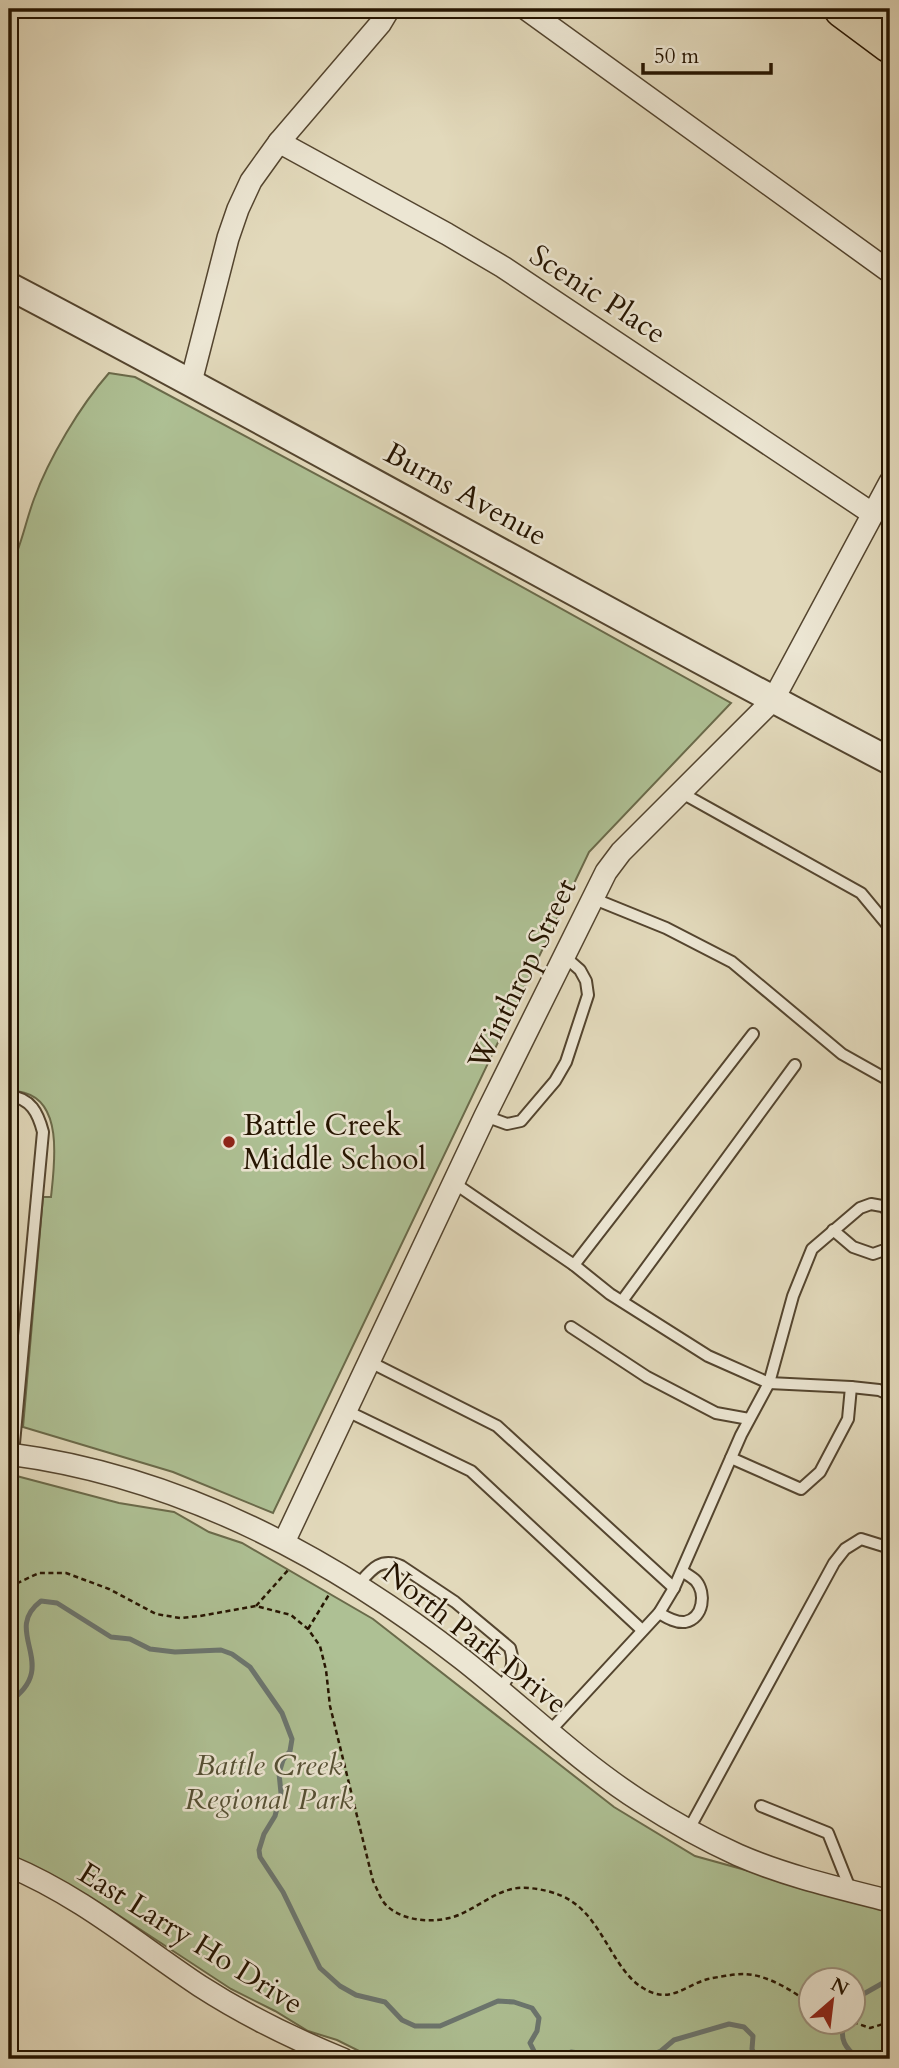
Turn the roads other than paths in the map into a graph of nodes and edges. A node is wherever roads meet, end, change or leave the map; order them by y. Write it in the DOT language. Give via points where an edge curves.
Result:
graph roads {
  1 [pos="389,9"];
  2 [pos="526,9"];
  3 [pos="844,9"];
  4 [pos="890,44"];
  5 [pos="279,142"];
  6 [pos="890,272"];
  7 [pos="10,289"];
  8 [pos="191,382"];
  9 [pos="890,482"];
  10 [pos="873,514"];
  11 [pos="772,699"];
  12 [pos="890,761"];
  13 [pos="680,792"];
  14 [pos="592,898"];
  15 [pos="890,928"];
  16 [pos="564,956"];
  17 [pos="753,1034"];
  18 [pos="795,1065"];
  19 [pos="890,1081"];
  20 [pos="9,1096"];
  21 [pos="485,1116"];
  22 [pos="454,1183"];
  23 [pos="890,1211"];
  24 [pos="833,1230"];
  25 [pos="890,1248"];
  26 [pos="574,1265"];
  27 [pos="622,1301"];
  28 [pos="571,1327"];
  29 [pos="370,1362"];
  30 [pos="769,1383"];
  31 [pos="851,1387"];
  32 [pos="890,1395"];
  33 [pos="347,1411"];
  34 [pos="749,1419"];
  35 [pos="11,1454"];
  36 [pos="731,1458"];
  37 [pos="284,1542"];
  38 [pos="890,1549"];
  39 [pos="682,1571"];
  40 [pos="349,1580"];
  41 [pos="674,1588"];
  42 [pos="659,1613"];
  43 [pos="642,1630"];
  44 [pos="500,1691"];
  45 [pos="549,1732"];
  46 [pos="761,1806"];
  47 [pos="689,1829"];
  48 [pos="9,1866"];
  49 [pos="851,1891"];
  50 [pos="890,1901"];
  51 [pos="343,2059"];
  1 -- 5 [label="street"];
  2 -- 6 [label="street"];
  3 -- 4 [label="highway"];
  5 -- 8 [label="street" via="251,181 238,209"];
  5 -- 10 [label="street, Scenic Place" via="503,267"];
  7 -- 8 [label="street, Burns Avenue"];
  8 -- 11 [label="street, Burns Avenue"];
  9 -- 10 [label="street, Winthrop Street"];
  10 -- 11 [label="street, Winthrop Street"];
  11 -- 12 [label="street, Burns Avenue"];
  11 -- 13 [label="street, Winthrop Street"];
  13 -- 14 [label="street, Winthrop Street" via="621,852"];
  13 -- 15 [label="lane" via="861,893"];
  14 -- 16 [label="street, Winthrop Street"];
  14 -- 19 [label="lane" via="732,962 842,1054"];
  16 -- 21 [label="street, Winthrop Street"];
  16 -- 21 [label="lane" via="580,970 588,995 566,1062 521,1121 507,1124"];
  17 -- 26 [label="lane"];
  18 -- 27 [label="lane"];
  20 -- 35 [label="lane" via="30,1104 43,1132"];
  21 -- 22 [label="street, Winthrop Street"];
  22 -- 26 [label="lane"];
  22 -- 29 [label="street, Winthrop Street"];
  23 -- 24 [label="lane" via="871,1204"];
  24 -- 25 [label="lane" via="853,1247 873,1254"];
  24 -- 30 [label="lane" via="812,1249 793,1296"];
  26 -- 27 [label="lane"];
  27 -- 30 [label="lane" via="708,1356"];
  28 -- 34 [label="lane" via="647,1377 704,1407"];
  29 -- 33 [label="street, Winthrop Street"];
  29 -- 41 [label="lane" via="497,1426"];
  30 -- 31 [label="lane"];
  30 -- 34 [label="lane"];
  31 -- 32 [label="lane"];
  31 -- 36 [label="lane" via="848,1419 820,1472 801,1489"];
  33 -- 37 [label="street, Winthrop Street"];
  33 -- 43 [label="lane" via="471,1471"];
  34 -- 36 [label="lane"];
  35 -- 37 [label="street, North Park Drive" via="138,1483"];
  36 -- 39 [label="lane"];
  37 -- 40 [label="street, North Park Drive"];
  38 -- 47 [label="lane" via="861,1539 834,1563"];
  39 -- 41 [label="lane"];
  39 -- 42 [label="lane" via="695,1580 703,1595 701,1607 685,1622"];
  40 -- 44 [label="street, North Park Drive" via="428,1633"];
  40 -- 44 [label="lane" via="391,1562 455,1602 510,1648 513,1669"];
  41 -- 42 [label="lane"];
  42 -- 43 [label="lane"];
  43 -- 45 [label="lane"];
  44 -- 45 [label="street, North Park Drive"];
  45 -- 47 [label="street, North Park Drive" via="607,1779"];
  46 -- 49 [label="lane" via="828,1833"];
  47 -- 49 [label="street, North Park Drive" via="738,1855"];
  48 -- 51 [label="street, East Larry Ho Drive" via="78,1901 201,1987 260,2022"];
  49 -- 50 [label="street, North Park Drive"];
}
